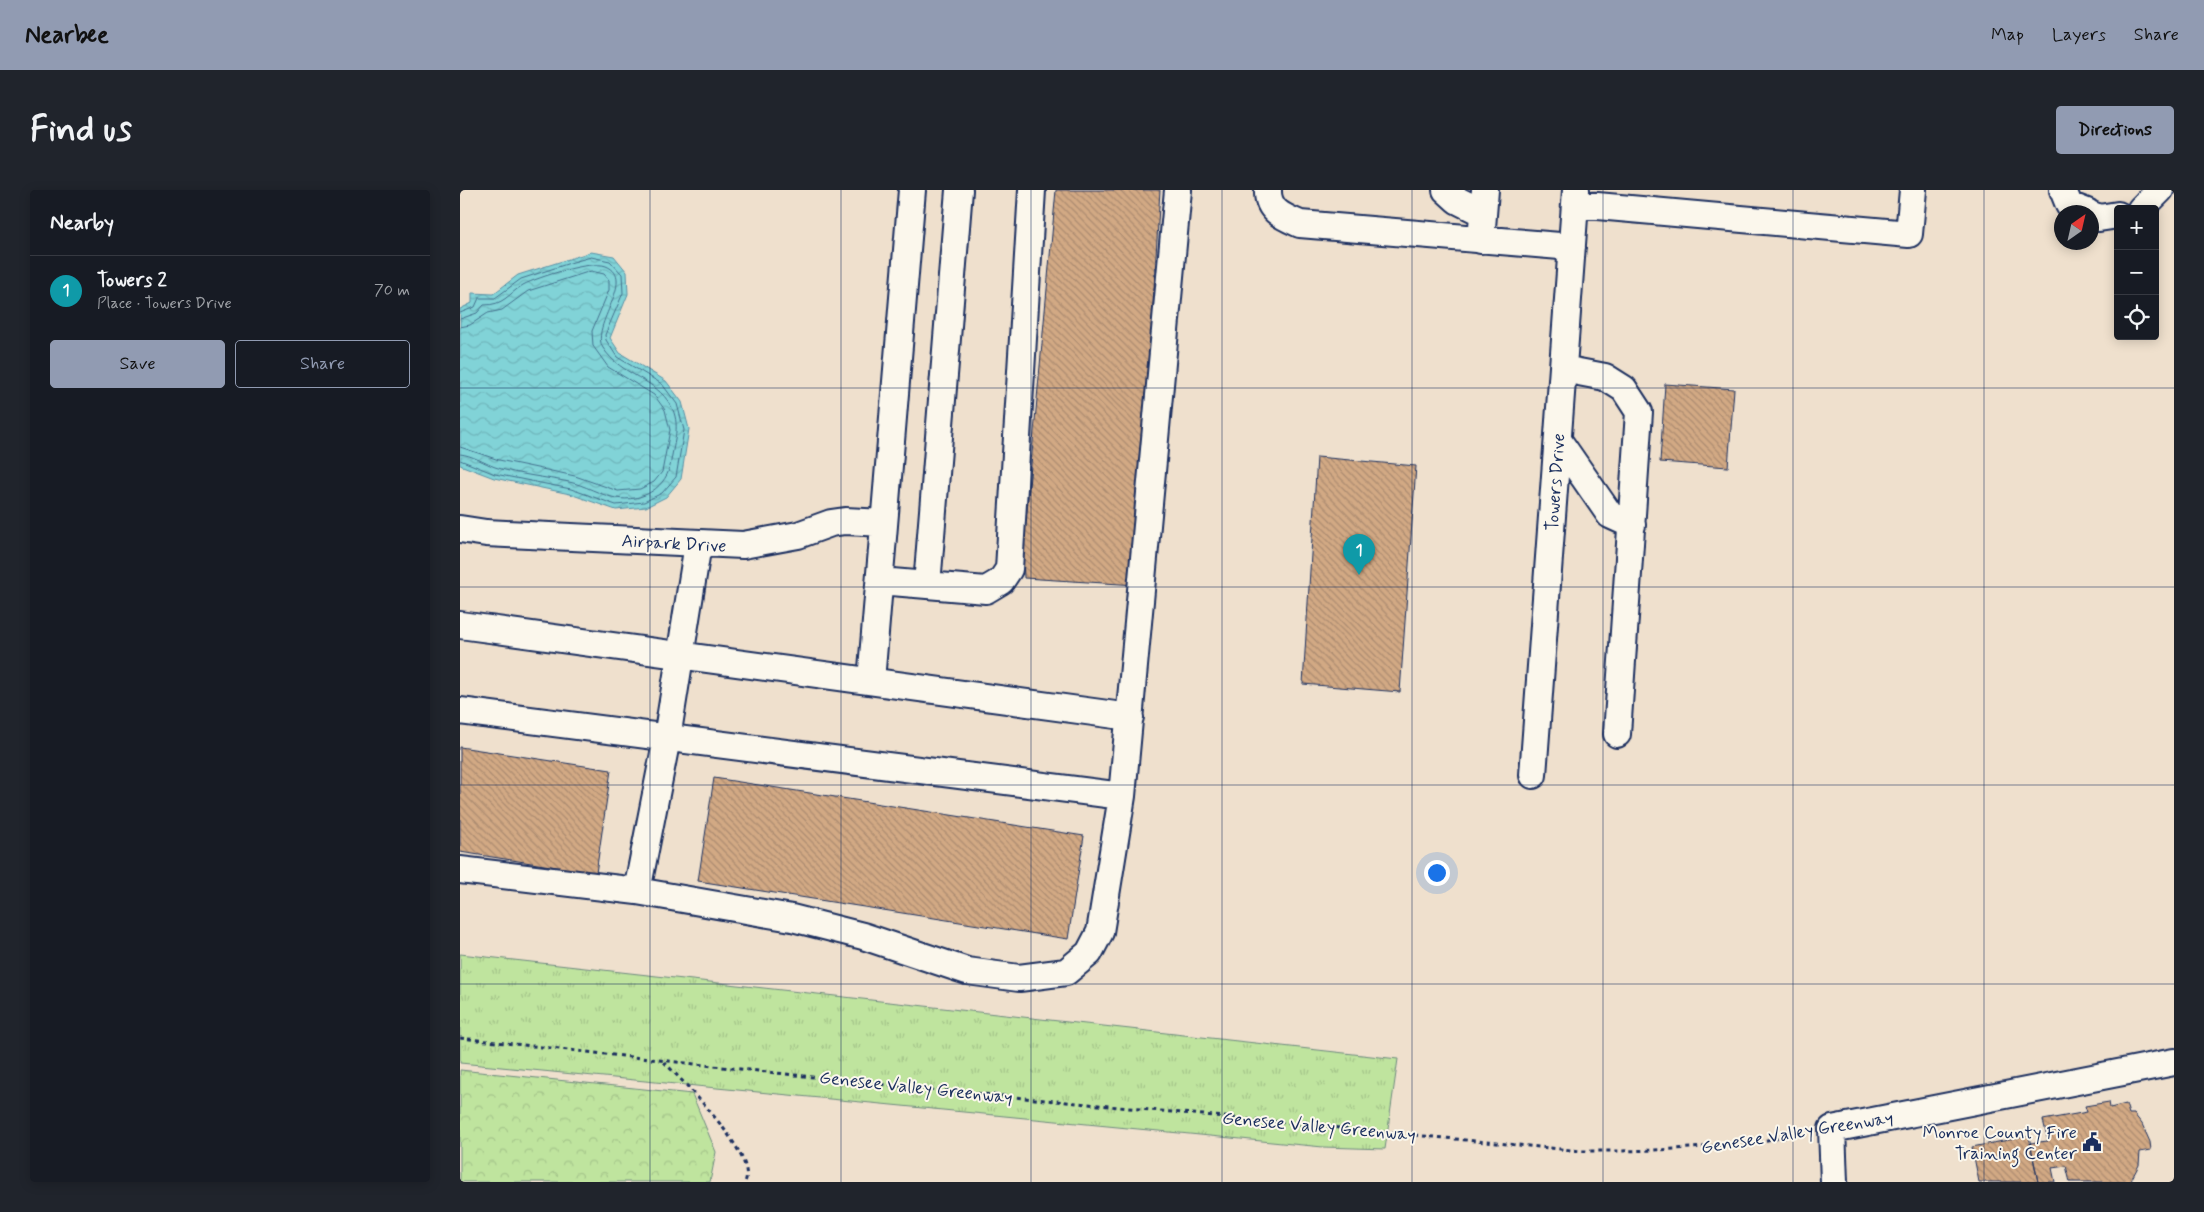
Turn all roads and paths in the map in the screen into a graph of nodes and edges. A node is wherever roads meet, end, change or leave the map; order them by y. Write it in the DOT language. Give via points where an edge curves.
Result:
graph roads {
  1 [pos="912,190"];
  2 [pos="959,190"];
  3 [pos="1032,190"];
  4 [pos="1178,190"];
  5 [pos="1268,190"];
  6 [pos="1446,190"];
  7 [pos="1913,190"];
  8 [pos="2063,190"];
  9 [pos="2160,190"];
  10 [pos="1576,197"];
  11 [pos="1484,202"];
  12 [pos="2069,205"];
  13 [pos="2145,205"];
  14 [pos="2114,216"];
  15 [pos="2099,218"];
  16 [pos="1482,240"];
  17 [pos="1572,247"];
  18 [pos="1563,369"];
  19 [pos="1558,440"];
  20 [pos="884,522"];
  21 [pos="1632,525"];
  22 [pos="460,529"];
  23 [pos="698,544"];
  24 [pos="880,581"];
  25 [pos="927,585"];
  26 [pos="460,625"];
  27 [pos="681,654"];
  28 [pos="871,681"];
  29 [pos="460,711"];
  30 [pos="1130,717"];
  31 [pos="1617,734"];
  32 [pos="666,738"];
  33 [pos="1533,775"];
  34 [pos="1122,796"];
  35 [pos="460,870"];
  36 [pos="637,891"];
  37 [pos="460,1038"];
  38 [pos="664,1062"];
  39 [pos="2174,1062"];
  40 [pos="1832,1129"];
  41 [pos="745,1182"];
  42 [pos="1834,1182"];
  1 -- 20 [label="street"];
  2 -- 25 [label="street"];
  3 -- 25 [label="street" via="1009,569 1001,581 986,590"];
  4 -- 30 [label="street"];
  5 -- 16 [label="street" via="1275,212 1300,224"];
  6 -- 11 [label="street" via="1457,200"];
  7 -- 10 [label="street" via="1908,234"];
  8 -- 12 [label="street"];
  9 -- 13 [label="street"];
  10 -- 17 [label="street, Towers Drive"];
  11 -- 16 [label="street"];
  14 -- 15 [label="street"];
  16 -- 17 [label="street"];
  17 -- 18 [label="street, Towers Drive"];
  18 -- 19 [label="street, Towers Drive"];
  18 -- 21 [label="street" via="1605,377 1624,389 1639,412"];
  19 -- 21 [label="street" via="1610,515"];
  19 -- 33 [label="street, Towers Drive"];
  20 -- 23 [label="street, Airpark Drive" via="831,523 762,543"];
  20 -- 24 [label="street"];
  21 -- 31 [label="street"];
  22 -- 23 [label="street, Airpark Drive"];
  23 -- 27 [label="street"];
  24 -- 25 [label="street"];
  24 -- 28 [label="street"];
  26 -- 27 [label="street"];
  27 -- 28 [label="street"];
  27 -- 32 [label="street"];
  28 -- 30 [label="street"];
  29 -- 32 [label="street"];
  30 -- 34 [label="street"];
  32 -- 34 [label="street"];
  32 -- 36 [label="street"];
  34 -- 36 [label="street" via="1100,932 1089,953 1066,972 1019,978 968,970 863,936 792,918"];
  35 -- 36 [label="street"];
  37 -- 38 [label="path, Genesee Valley Greenway"];
  38 -- 40 [label="path, Genesee Valley Greenway" via="1581,1151 1711,1147"];
  38 -- 41 [label="path" via="700,1099 730,1139 748,1170"];
  39 -- 40 [label="street, Genesee Valley Greenway"];
  40 -- 42 [label="street"];
}
